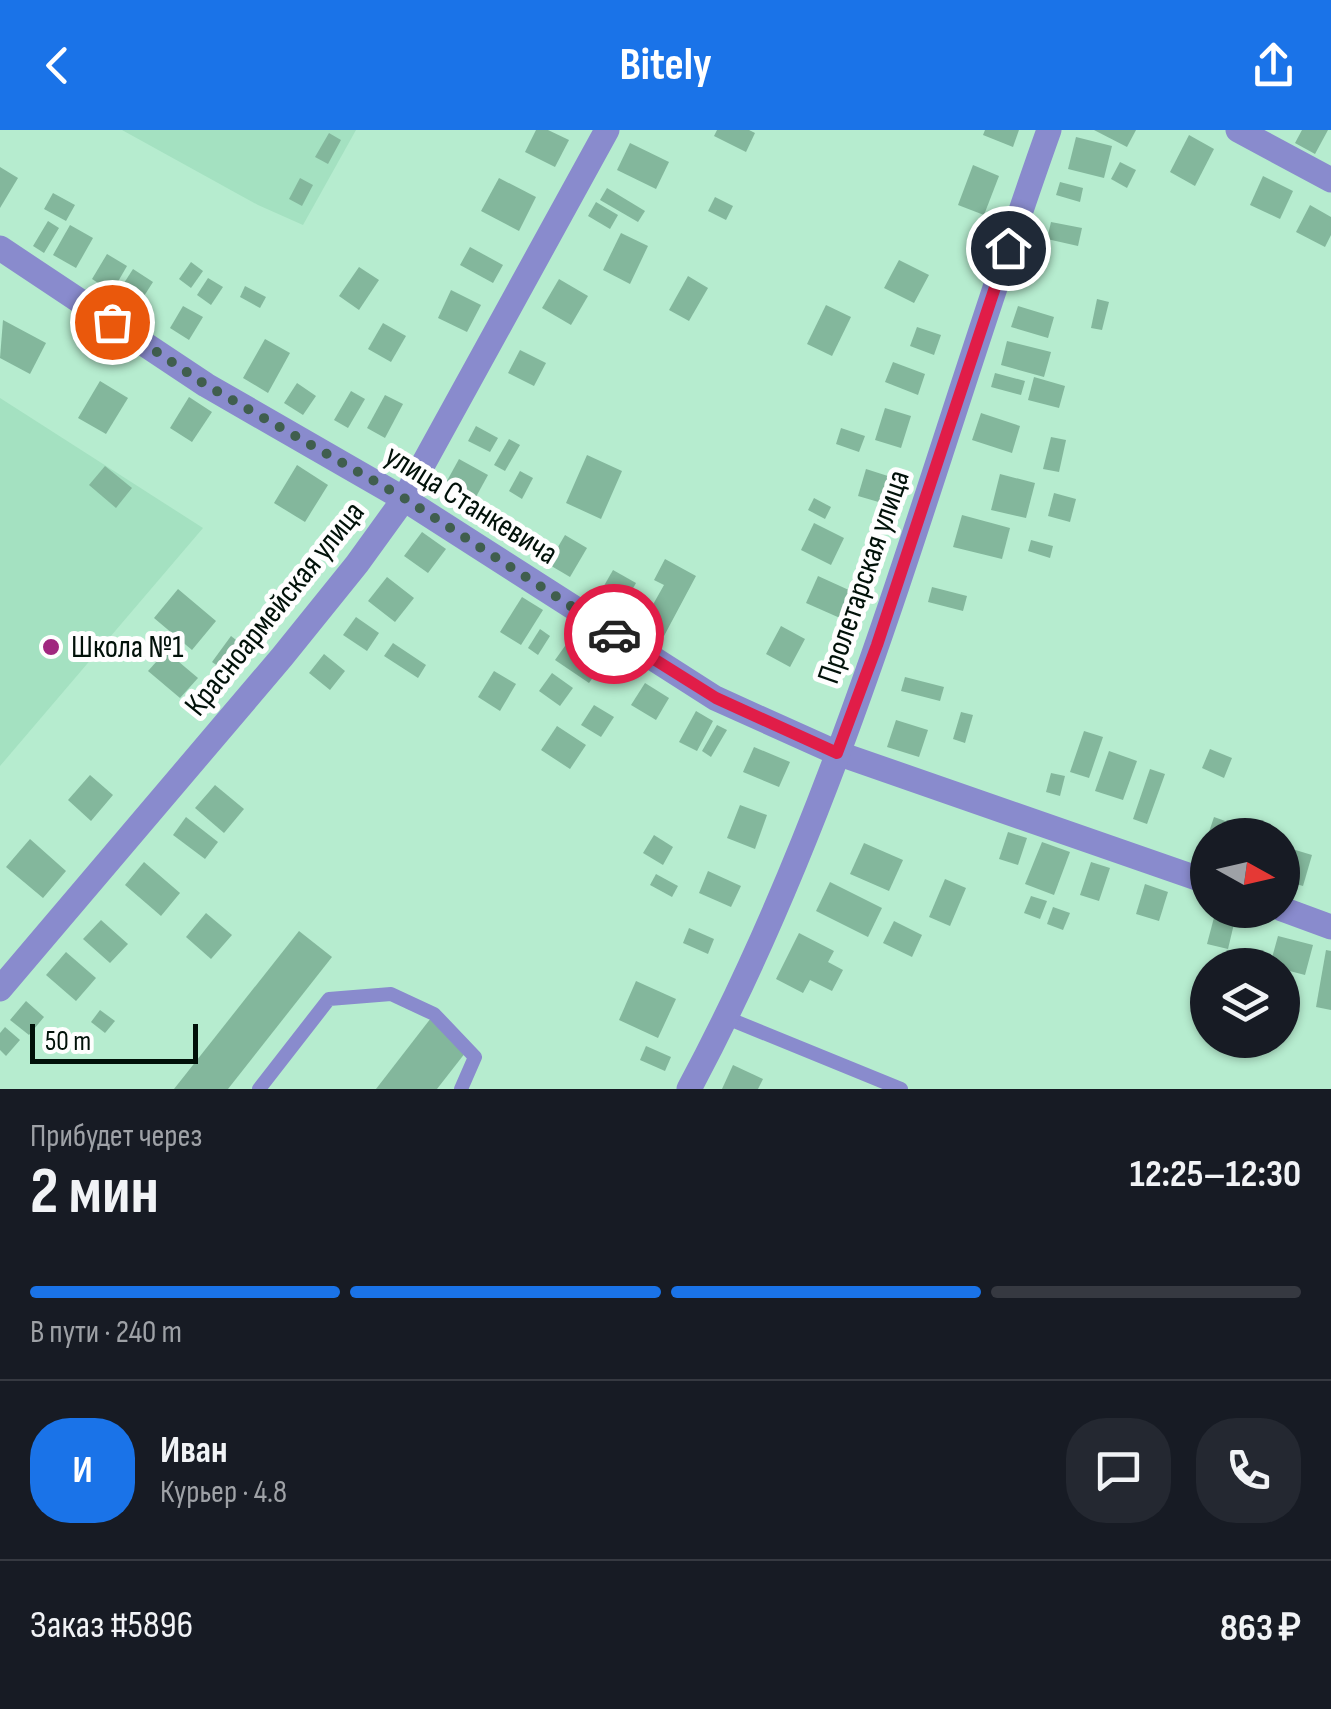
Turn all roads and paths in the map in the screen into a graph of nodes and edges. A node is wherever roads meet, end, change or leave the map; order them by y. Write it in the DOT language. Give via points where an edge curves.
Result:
graph roads {
  1 [pos="607,130"];
  2 [pos="1049,130"];
  3 [pos="1238,130"];
  4 [pos="1331,180"];
  5 [pos="0,248"];
  6 [pos="404,498"];
  7 [pos="837,753"];
  8 [pos="1190,876"];
  9 [pos="1300,916"];
  10 [pos="1331,927"];
  11 [pos="0,989"];
  12 [pos="727,1018"];
  13 [pos="258,1089"];
  14 [pos="462,1089"];
  15 [pos="689,1089"];
  16 [pos="901,1089"];
  1 -- 6 [label="street, Красноармейская улица"];
  2 -- 7 [label="street, Пролетарская улица"];
  3 -- 4 [label="street"];
  5 -- 6 [label="street, улица Станкевича" via="206,385"];
  6 -- 7 [label="street, улица Станкевича" via="716,698"];
  6 -- 11 [label="street, Красноармейская улица" via="294,641"];
  7 -- 8 [label="street, улица Станкевича"];
  7 -- 12 [label="street, Пролетарская улица"];
  9 -- 10 [label="street"];
  12 -- 15 [label="street, Пролетарская улица"];
  12 -- 16 [label="lane"];
  13 -- 14 [label="lane" via="329,999 390,994 434,1014 475,1057"];
}
